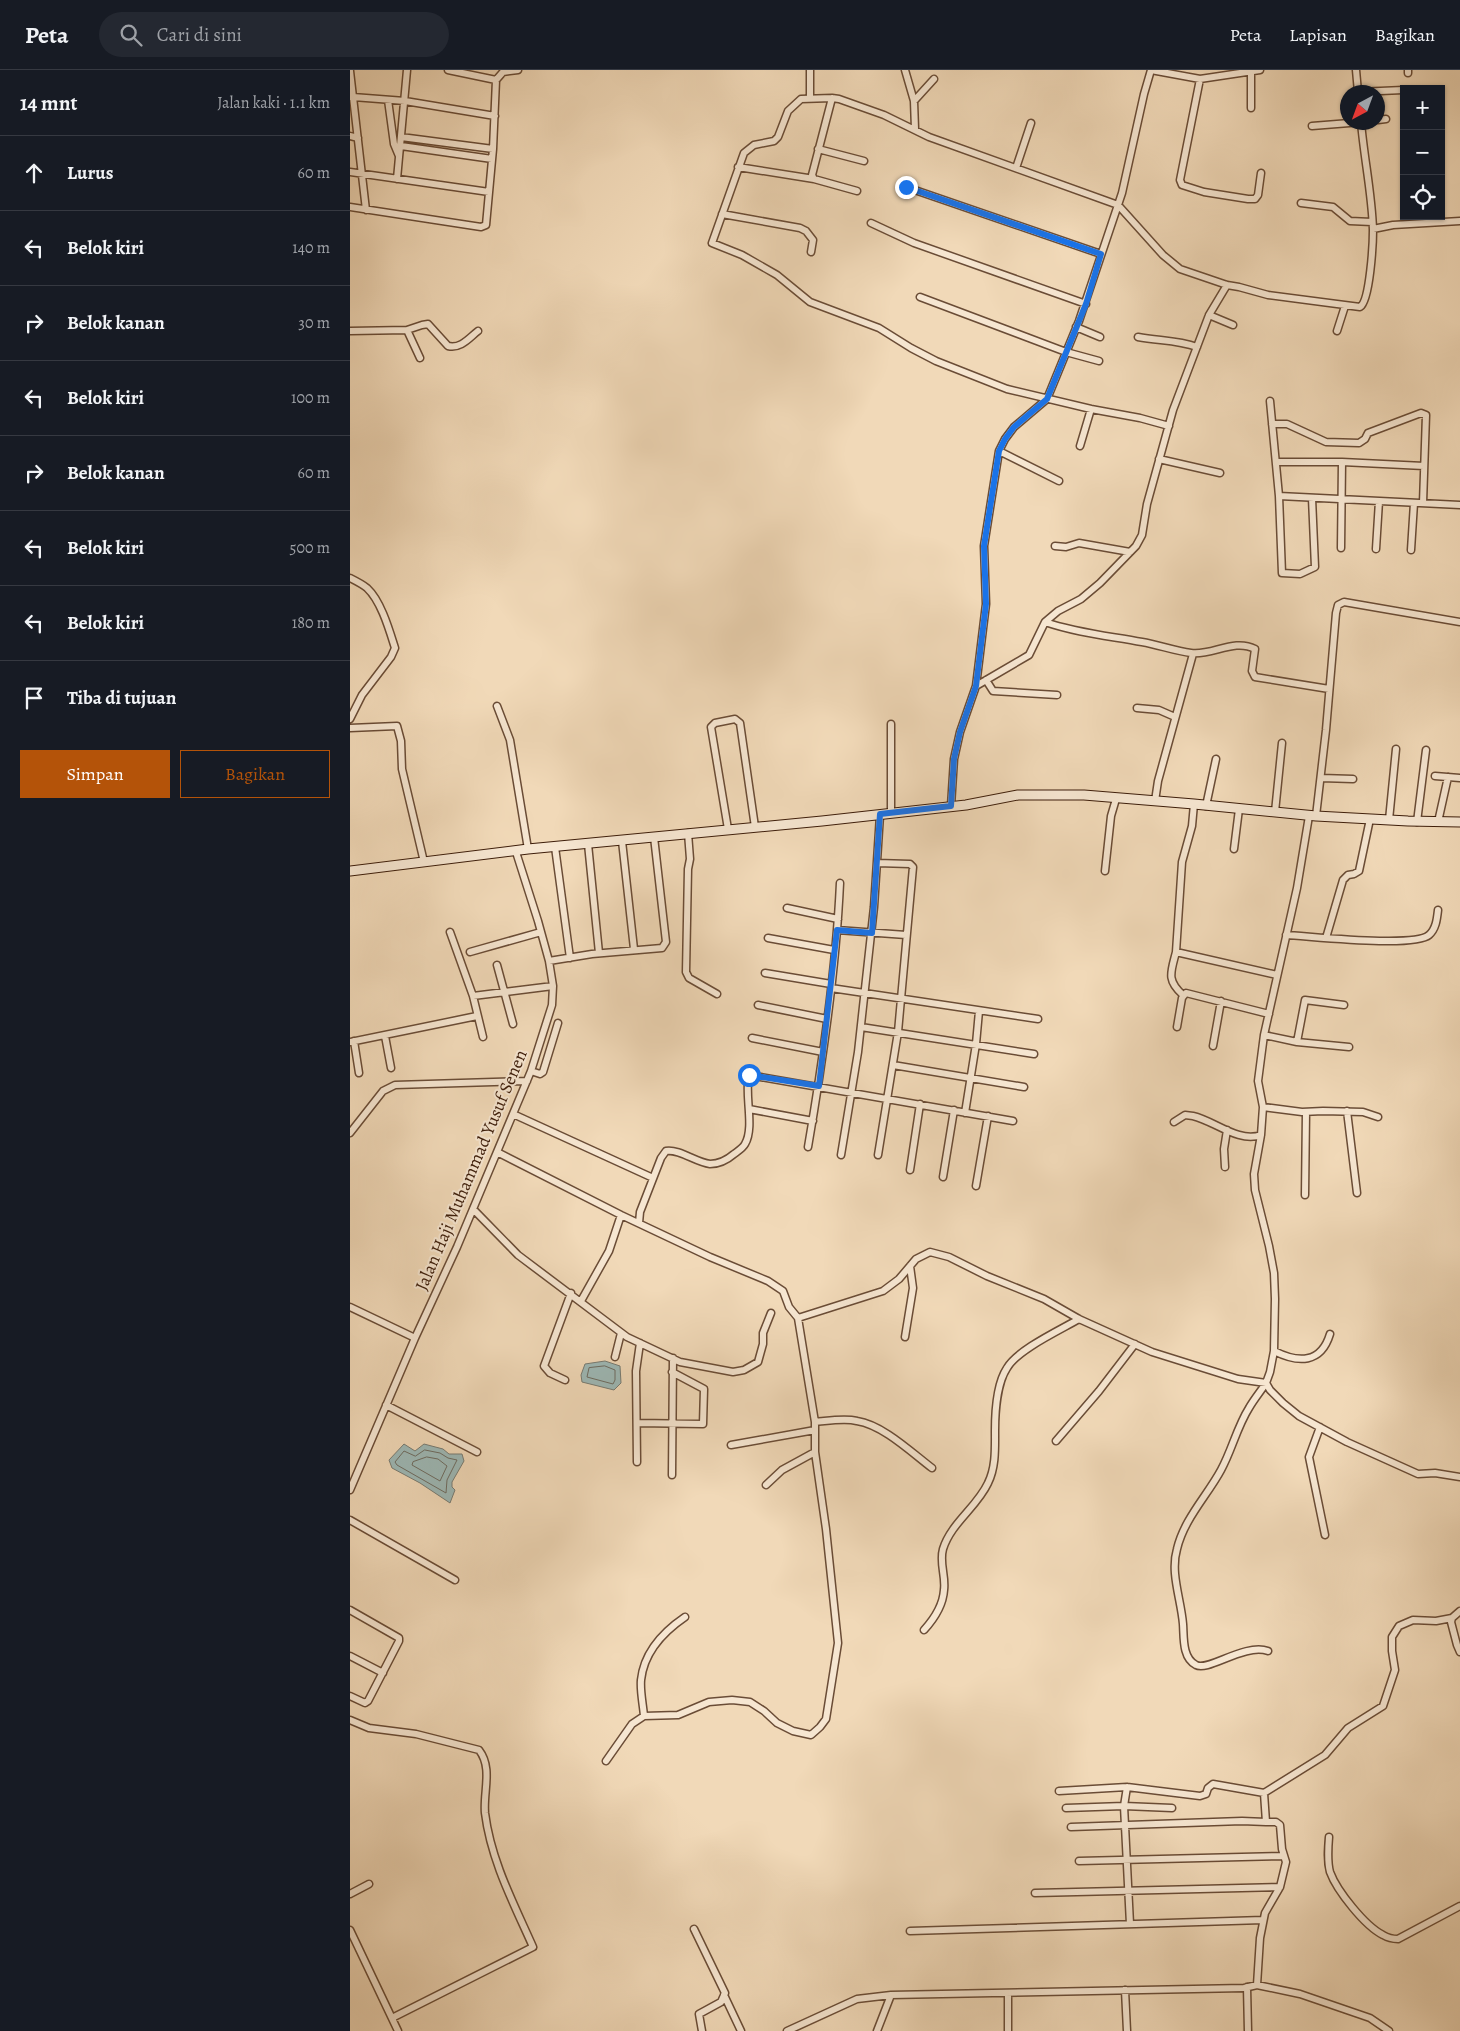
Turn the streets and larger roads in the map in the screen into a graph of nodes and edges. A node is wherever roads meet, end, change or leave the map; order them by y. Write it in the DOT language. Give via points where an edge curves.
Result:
graph roads {
  1 [pos="407,70"];
  2 [pos="448,70"];
  3 [pos="518,70"];
  4 [pos="810,70"];
  5 [pos="905,70"];
  6 [pos="1260,70"];
  7 [pos="1356,70"];
  8 [pos="350,71"];
  9 [pos="1251,72"];
  10 [pos="934,79"];
  11 [pos="1200,79"];
  12 [pos="496,80"];
  13 [pos="1357,85"];
  14 [pos="1400,90"];
  15 [pos="1385,91"];
  16 [pos="352,97"];
  17 [pos="810,98"];
  18 [pos="832,98"];
  19 [pos="388,100"];
  20 [pos="914,101"];
  21 [pos="405,102"];
  22 [pos="1251,108"];
  23 [pos="495,116"];
  24 [pos="1032,123"];
  25 [pos="1340,124"];
  26 [pos="1312,126"];
  27 [pos="915,129"];
  28 [pos="1362,130"];
  29 [pos="350,136"];
  30 [pos="358,138"];
  31 [pos="401,138"];
  32 [pos="401,146"];
  33 [pos="493,149"];
  34 [pos="818,149"];
  35 [pos="399,156"];
  36 [pos="492,160"];
  37 [pos="864,161"];
  38 [pos="738,167"];
  39 [pos="1016,168"];
  40 [pos="350,172"];
  41 [pos="1261,173"];
  42 [pos="363,174"];
  43 [pos="398,179"];
  44 [pos="814,179"];
  45 [pos="906,187"];
  46 [pos="489,192"];
  47 [pos="857,192"];
  48 [pos="1301,203"];
  49 [pos="1118,205"];
  50 [pos="350,207"];
  51 [pos="366,210"];
  52 [pos="722,214"];
  53 [pos="1460,222"];
  54 [pos="871,223"];
  55 [pos="1372,225"];
  56 [pos="811,252"];
  57 [pos="1101,254"];
  58 [pos="1227,285"];
  59 [pos="920,296"];
  60 [pos="1086,304"];
  61 [pos="1345,306"];
  62 [pos="1209,315"];
  63 [pos="1233,325"];
  64 [pos="1076,328"];
  65 [pos="407,330"];
  66 [pos="1337,330"];
  67 [pos="350,331"];
  68 [pos="478,331"];
  69 [pos="1100,337"];
  70 [pos="1138,337"];
  71 [pos="1197,347"];
  72 [pos="1066,352"];
  73 [pos="420,358"];
  74 [pos="1099,361"];
  75 [pos="1047,399"];
  76 [pos="1270,401"];
  77 [pos="1092,410"];
  78 [pos="1272,424"];
  79 [pos="1168,426"];
  80 [pos="1080,446"];
  81 [pos="999,451"];
  82 [pos="1158,459"];
  83 [pos="1276,462"];
  84 [pos="1342,462"];
  85 [pos="1424,466"];
  86 [pos="1220,473"];
  87 [pos="1059,482"];
  88 [pos="1279,496"];
  89 [pos="1312,498"];
  90 [pos="1342,499"];
  91 [pos="1378,501"];
  92 [pos="1414,503"];
  93 [pos="1422,503"];
  94 [pos="1460,505"];
  95 [pos="1055,546"];
  96 [pos="1341,548"];
  97 [pos="1376,549"];
  98 [pos="1411,550"];
  99 [pos="1130,552"];
  100 [pos="350,578"];
  101 [pos="1045,622"];
  102 [pos="1460,622"];
  103 [pos="1193,654"];
  104 [pos="986,680"];
  105 [pos="976,686"];
  106 [pos="1329,689"];
  107 [pos="1057,695"];
  108 [pos="497,706"];
  109 [pos="1137,708"];
  110 [pos="1175,717"];
  111 [pos="350,719"];
  112 [pos="892,724"];
  113 [pos="350,728"];
  114 [pos="1282,743"];
  115 [pos="1396,749"];
  116 [pos="1426,750"];
  117 [pos="1216,758"];
  118 [pos="1435,776"];
  119 [pos="1448,777"];
  120 [pos="1321,778"];
  121 [pos="1460,778"];
  122 [pos="1352,779"];
  123 [pos="1116,799"];
  124 [pos="1156,801"];
  125 [pos="1194,804"];
  126 [pos="951,806"];
  127 [pos="1206,806"];
  128 [pos="1239,809"];
  129 [pos="1276,812"];
  130 [pos="892,813"];
  131 [pos="880,814"];
  132 [pos="1312,816"];
  133 [pos="1370,819"];
  134 [pos="1389,820"];
  135 [pos="1417,822"];
  136 [pos="1438,822"];
  137 [pos="1460,822"];
  138 [pos="755,827"];
  139 [pos="728,829"];
  140 [pos="688,833"];
  141 [pos="654,837"];
  142 [pos="622,841"];
  143 [pos="588,844"];
  144 [pos="555,847"];
  145 [pos="528,849"];
  146 [pos="1234,849"];
  147 [pos="516,852"];
  148 [pos="424,862"];
  149 [pos="877,863"];
  150 [pos="350,871"];
  151 [pos="1105,871"];
  152 [pos="840,883"];
  153 [pos="787,908"];
  154 [pos="1438,910"];
  155 [pos="838,919"];
  156 [pos="837,930"];
  157 [pos="450,932"];
  158 [pos="541,932"];
  159 [pos="872,933"];
  160 [pos="906,935"];
  161 [pos="1286,935"];
  162 [pos="768,938"];
  163 [pos="1326,938"];
  164 [pos="634,950"];
  165 [pos="834,950"];
  166 [pos="470,952"];
  167 [pos="1176,952"];
  168 [pos="599,953"];
  169 [pos="570,958"];
  170 [pos="549,961"];
  171 [pos="498,965"];
  172 [pos="765,973"];
  173 [pos="1277,975"];
  174 [pos="553,986"];
  175 [pos="831,986"];
  176 [pos="505,992"];
  177 [pos="865,993"];
  178 [pos="717,994"];
  179 [pos="1183,995"];
  180 [pos="473,996"];
  181 [pos="902,998"];
  182 [pos="1221,1001"];
  183 [pos="758,1005"];
  184 [pos="1344,1005"];
  185 [pos="979,1011"];
  186 [pos="1269,1014"];
  187 [pos="477,1016"];
  188 [pos="827,1019"];
  189 [pos="1038,1019"];
  190 [pos="558,1023"];
  191 [pos="513,1024"];
  192 [pos="1177,1027"];
  193 [pos="861,1028"];
  194 [pos="898,1032"];
  195 [pos="1264,1035"];
  196 [pos="385,1036"];
  197 [pos="483,1037"];
  198 [pos="752,1038"];
  199 [pos="352,1042"];
  200 [pos="1297,1042"];
  201 [pos="976,1044"];
  202 [pos="1213,1046"];
  203 [pos="1349,1047"];
  204 [pos="823,1052"];
  205 [pos="1034,1054"];
  206 [pos="893,1065"];
  207 [pos="391,1068"];
  208 [pos="531,1071"];
  209 [pos="359,1073"];
  210 [pos="971,1078"];
  211 [pos="527,1081"];
  212 [pos="819,1086"];
  213 [pos="1024,1087"];
  214 [pos="851,1092"];
  215 [pos="886,1098"];
  216 [pos="920,1104"];
  217 [pos="1263,1107"];
  218 [pos="749,1109"];
  219 [pos="954,1110"];
  220 [pos="1347,1111"];
  221 [pos="965,1112"];
  222 [pos="1306,1112"];
  223 [pos="513,1114"];
  224 [pos="988,1116"];
  225 [pos="1378,1117"];
  226 [pos="813,1121"];
  227 [pos="1013,1121"];
  228 [pos="1174,1122"];
  229 [pos="1227,1130"];
  230 [pos="350,1133"];
  231 [pos="1261,1135"];
  232 [pos="808,1147"];
  233 [pos="497,1152"];
  234 [pos="840,1155"];
  235 [pos="878,1155"];
  236 [pos="1225,1168"];
  237 [pos="910,1170"];
  238 [pos="944,1177"];
  239 [pos="653,1178"];
  240 [pos="976,1186"];
  241 [pos="1357,1193"];
  242 [pos="1305,1195"];
  243 [pos="473,1209"];
  244 [pos="621,1215"];
  245 [pos="639,1223"];
  246 [pos="910,1266"];
  247 [pos="571,1293"];
  248 [pos="581,1301"];
  249 [pos="350,1307"];
  250 [pos="771,1313"];
  251 [pos="798,1318"];
  252 [pos="1079,1319"];
  253 [pos="621,1332"];
  254 [pos="1330,1334"];
  255 [pos="905,1337"];
  256 [pos="415,1338"];
  257 [pos="640,1343"];
  258 [pos="1135,1344"];
  259 [pos="1274,1351"];
  260 [pos="615,1357"];
  261 [pos="672,1358"];
  262 [pos="672,1372"];
  263 [pos="565,1380"];
  264 [pos="1266,1383"];
  265 [pos="386,1406"];
  266 [pos="815,1422"];
  267 [pos="638,1423"];
  268 [pos="672,1424"];
  269 [pos="1320,1427"];
  270 [pos="814,1430"];
  271 [pos="1056,1441"];
  272 [pos="731,1445"];
  273 [pos="477,1452"];
  274 [pos="814,1452"];
  275 [pos="637,1462"];
  276 [pos="932,1468"];
  277 [pos="672,1476"];
  278 [pos="1460,1477"];
  279 [pos="766,1485"];
  280 [pos="350,1490"];
  281 [pos="350,1520"];
  282 [pos="1325,1535"];
  283 [pos="456,1580"];
  284 [pos="350,1610"];
  285 [pos="1460,1611"];
  286 [pos="685,1617"];
  287 [pos="1452,1618"];
  288 [pos="924,1630"];
  289 [pos="1268,1651"];
  290 [pos="1460,1652"];
  291 [pos="350,1656"];
  292 [pos="383,1673"];
  293 [pos="350,1696"];
  294 [pos="644,1716"];
  295 [pos="350,1720"];
  296 [pos="606,1761"];
  297 [pos="1127,1787"];
  298 [pos="1058,1791"];
  299 [pos="1264,1793"];
  300 [pos="1124,1806"];
  301 [pos="1066,1808"];
  302 [pos="1172,1808"];
  303 [pos="1266,1822"];
  304 [pos="1126,1826"];
  305 [pos="1071,1827"];
  306 [pos="1329,1837"];
  307 [pos="1284,1856"];
  308 [pos="1128,1860"];
  309 [pos="1079,1861"];
  310 [pos="369,1884"];
  311 [pos="1280,1887"];
  312 [pos="1130,1891"];
  313 [pos="1035,1893"];
  314 [pos="350,1894"];
  315 [pos="1460,1906"];
  316 [pos="1263,1920"];
  317 [pos="1130,1924"];
  318 [pos="694,1929"];
  319 [pos="350,1930"];
  320 [pos="910,1931"];
  321 [pos="1257,1985"];
  322 [pos="1247,1987"];
  323 [pos="1125,1990"];
  324 [pos="1008,1993"];
  325 [pos="724,1995"];
  326 [pos="891,1995"];
  327 [pos="392,2018"];
  328 [pos="398,2031"];
  329 [pos="702,2031"];
  330 [pos="741,2031"];
  331 [pos="787,2031"];
  332 [pos="877,2031"];
  333 [pos="1008,2031"];
  334 [pos="1127,2031"];
  335 [pos="1248,2031"];
  336 [pos="1389,2031"];
  1 -- 21 [label="street"];
  2 -- 12 [label="street"];
  3 -- 12 [label="street" via="503,72"];
  4 -- 17 [label="street"];
  5 -- 20 [label="street"];
  6 -- 9 [label="street"];
  7 -- 13 [label="street"];
  8 -- 16 [label="street"];
  9 -- 11 [label="street"];
  9 -- 22 [label="street"];
  10 -- 20 [label="street"];
  11 -- 41 [label="street" via="1180,180 1182,185 1204,192 1255,199"];
  11 -- 49 [label="street" via="1151,70"];
  12 -- 23 [label="street"];
  14 -- 15 [label="street"];
  16 -- 19 [label="street"];
  16 -- 30 [label="street"];
  17 -- 18 [label="street"];
  17 -- 38 [label="street" via="801,99 792,106 778,137 748,149"];
  18 -- 27 [label="street"];
  18 -- 34 [label="street"];
  19 -- 21 [label="street"];
  19 -- 35 [label="street" via="394,144"];
  20 -- 27 [label="street"];
  21 -- 23 [label="street"];
  21 -- 31 [label="street"];
  23 -- 33 [label="street"];
  24 -- 39 [label="street"];
  25 -- 26 [label="street"];
  27 -- 39 [label="street"];
  28 -- 55 [label="street"];
  29 -- 30 [label="street"];
  30 -- 42 [label="street"];
  31 -- 32 [label="street"];
  31 -- 33 [label="street"];
  32 -- 35 [label="street"];
  32 -- 36 [label="street"];
  33 -- 36 [label="street"];
  34 -- 37 [label="street"];
  34 -- 44 [label="street" via="812,175"];
  35 -- 43 [label="street"];
  36 -- 46 [label="street"];
  38 -- 44 [label="street"];
  38 -- 52 [label="street"];
  39 -- 49 [label="street"];
  40 -- 42 [label="street"];
  42 -- 43 [label="street"];
  42 -- 51 [label="street"];
  43 -- 46 [label="street"];
  44 -- 47 [label="street"];
  45 -- 57 [label="street"];
  46 -- 51 [label="street" via="487,224 481,228"];
  48 -- 55 [label="street" via="1334,207 1350,221"];
  49 -- 57 [label="street"];
  49 -- 58 [label="street" via="1180,269"];
  50 -- 51 [label="street"];
  52 -- 56 [label="street" via="800,228 813,240"];
  52 -- 75 [label="street" via="712,243 777,274 805,299 879,328 936,361 1007,389"];
  53 -- 55 [label="street"];
  54 -- 60 [label="street" via="914,243"];
  55 -- 61 [label="street" via="1364,304 1360,308"];
  57 -- 60 [label="street"];
  58 -- 61 [label="street" via="1276,297"];
  58 -- 62 [label="street"];
  59 -- 72 [label="street"];
  60 -- 64 [label="street"];
  61 -- 66 [label="street"];
  62 -- 63 [label="street"];
  62 -- 71 [label="street"];
  64 -- 69 [label="street"];
  64 -- 72 [label="street"];
  65 -- 67 [label="street"];
  65 -- 68 [label="street" via="428,324 452,347 462,344"];
  65 -- 73 [label="street"];
  70 -- 71 [label="street" via="1179,341"];
  71 -- 79 [label="street"];
  72 -- 74 [label="street"];
  72 -- 75 [label="street"];
  75 -- 77 [label="street"];
  75 -- 81 [label="street" via="1014,427"];
  76 -- 78 [label="street"];
  77 -- 79 [label="street"];
  77 -- 80 [label="street"];
  78 -- 83 [label="street"];
  78 -- 85 [label="street" via="1287,424 1326,442 1359,442 1368,433 1426,414"];
  79 -- 82 [label="street"];
  81 -- 87 [label="street"];
  81 -- 105 [label="street" via="984,546 986,604"];
  82 -- 86 [label="street"];
  82 -- 99 [label="street" via="1142,535"];
  83 -- 84 [label="street"];
  83 -- 88 [label="street"];
  84 -- 85 [label="street"];
  84 -- 90 [label="street"];
  85 -- 93 [label="street"];
  88 -- 89 [label="street"];
  88 -- 89 [label="street" via="1282,572 1300,574 1314,567"];
  89 -- 90 [label="street"];
  90 -- 91 [label="street"];
  90 -- 96 [label="street"];
  91 -- 92 [label="street"];
  91 -- 97 [label="street"];
  92 -- 93 [label="street"];
  92 -- 98 [label="street"];
  93 -- 94 [label="street"];
  95 -- 99 [label="street" via="1066,548 1079,543"];
  99 -- 101 [label="street" via="1081,599"];
  100 -- 111 [label="street" via="371,593 395,648 362,695"];
  101 -- 103 [label="street" via="1064,629"];
  101 -- 104 [label="street" via="1029,654"];
  102 -- 106 [label="street" via="1340,603 1336,613"];
  103 -- 106 [label="street" via="1234,646 1252,647 1255,651 1252,671 1255,677"];
  103 -- 110 [label="street"];
  104 -- 105 [label="street"];
  104 -- 107 [label="street" via="993,691"];
  105 -- 126 [label="street" via="954,759"];
  106 -- 120 [label="street"];
  108 -- 145 [label="street" via="510,740"];
  109 -- 110 [label="street" via="1159,710"];
  110 -- 124 [label="street"];
  112 -- 130 [label="street"];
  113 -- 148 [label="street" via="397,726 402,769"];
  114 -- 129 [label="street"];
  115 -- 134 [label="street"];
  116 -- 135 [label="street"];
  117 -- 127 [label="street"];
  118 -- 119 [label="street"];
  119 -- 121 [label="street"];
  119 -- 136 [label="street"];
  120 -- 122 [label="street"];
  120 -- 132 [label="street"];
  123 -- 124 [label="street"];
  123 -- 126 [label="street" via="1018,795"];
  123 -- 151 [label="street"];
  124 -- 125 [label="street"];
  125 -- 127 [label="street"];
  125 -- 167 [label="street" via="1182,862"];
  126 -- 130 [label="street"];
  127 -- 128 [label="street"];
  128 -- 129 [label="street"];
  128 -- 146 [label="street"];
  129 -- 132 [label="street"];
  130 -- 131 [label="street"];
  131 -- 138 [label="street"];
  131 -- 149 [label="street"];
  132 -- 133 [label="street"];
  132 -- 161 [label="street"];
  133 -- 134 [label="street"];
  133 -- 163 [label="street" via="1358,871 1343,880"];
  134 -- 135 [label="street"];
  135 -- 136 [label="street"];
  136 -- 137 [label="street"];
  138 -- 139 [label="street"];
  138 -- 139 [label="street" via="740,723 735,719 714,723 711,727"];
  139 -- 140 [label="street"];
  140 -- 141 [label="street"];
  140 -- 178 [label="street" via="686,972 689,978"];
  141 -- 142 [label="street"];
  141 -- 164 [label="street" via="665,944 662,948"];
  142 -- 143 [label="street"];
  142 -- 164 [label="street"];
  143 -- 144 [label="street"];
  143 -- 168 [label="street"];
  144 -- 145 [label="street"];
  144 -- 169 [label="street"];
  145 -- 147 [label="street"];
  147 -- 148 [label="street"];
  147 -- 158 [label="street, Jalan Haji Muhammad Yusuf Senen"];
  148 -- 150 [label="street"];
  149 -- 159 [label="street"];
  149 -- 160 [label="street" via="910,864 913,867"];
  152 -- 155 [label="street"];
  153 -- 155 [label="street"];
  154 -- 163 [label="street" via="1435,927 1423,939 1374,941"];
  155 -- 156 [label="street"];
  156 -- 159 [label="street"];
  156 -- 165 [label="street"];
  157 -- 180 [label="street"];
  158 -- 166 [label="street"];
  158 -- 170 [label="street, Jalan Haji Muhammad Yusuf Senen"];
  159 -- 160 [label="street"];
  159 -- 177 [label="street"];
  160 -- 181 [label="street"];
  161 -- 163 [label="street"];
  161 -- 173 [label="street"];
  162 -- 165 [label="street"];
  164 -- 168 [label="street"];
  165 -- 175 [label="street"];
  167 -- 173 [label="street"];
  167 -- 179 [label="street" via="1171,980"];
  168 -- 169 [label="street"];
  169 -- 170 [label="street"];
  170 -- 174 [label="street, Jalan Haji Muhammad Yusuf Senen"];
  171 -- 176 [label="street"];
  172 -- 175 [label="street"];
  173 -- 186 [label="street"];
  174 -- 176 [label="street"];
  174 -- 208 [label="street, Jalan Haji Muhammad Yusuf Senen" via="552,1005"];
  175 -- 177 [label="street"];
  175 -- 188 [label="street"];
  176 -- 180 [label="street"];
  176 -- 191 [label="street"];
  177 -- 181 [label="street"];
  177 -- 193 [label="street"];
  179 -- 182 [label="street"];
  179 -- 192 [label="street"];
  180 -- 187 [label="street"];
  181 -- 185 [label="street"];
  181 -- 194 [label="street"];
  182 -- 186 [label="street"];
  182 -- 202 [label="street"];
  183 -- 188 [label="street"];
  184 -- 200 [label="street" via="1305,1000"];
  185 -- 189 [label="street"];
  185 -- 201 [label="street"];
  186 -- 195 [label="street"];
  187 -- 196 [label="street"];
  187 -- 197 [label="street"];
  188 -- 204 [label="street"];
  190 -- 208 [label="street" via="543,1072"];
  193 -- 194 [label="street"];
  193 -- 214 [label="street"];
  194 -- 201 [label="street"];
  194 -- 206 [label="street"];
  195 -- 200 [label="street"];
  195 -- 217 [label="street" via="1258,1081"];
  196 -- 199 [label="street"];
  196 -- 207 [label="street"];
  198 -- 204 [label="street"];
  199 -- 209 [label="street"];
  200 -- 203 [label="street"];
  201 -- 205 [label="street"];
  201 -- 210 [label="street"];
  204 -- 212 [label="street"];
  206 -- 210 [label="street"];
  206 -- 215 [label="street"];
  208 -- 211 [label="street, Jalan Haji Muhammad Yusuf Senen"];
  210 -- 213 [label="street"];
  210 -- 221 [label="street"];
  211 -- 223 [label="street, Jalan Haji Muhammad Yusuf Senen"];
  211 -- 230 [label="street" via="395,1085 383,1090"];
  212 -- 214 [label="street"];
  212 -- 218 [label="street" via="749,1075"];
  212 -- 226 [label="street"];
  214 -- 215 [label="street"];
  214 -- 234 [label="street"];
  215 -- 216 [label="street"];
  215 -- 235 [label="street"];
  216 -- 219 [label="street"];
  216 -- 237 [label="street"];
  217 -- 222 [label="street"];
  217 -- 231 [label="street"];
  218 -- 226 [label="street"];
  218 -- 239 [label="street" via="747,1138 728,1159 716,1164 700,1163 669,1150 661,1158"];
  219 -- 221 [label="street"];
  219 -- 238 [label="street"];
  220 -- 222 [label="street"];
  220 -- 225 [label="street"];
  220 -- 241 [label="street"];
  221 -- 224 [label="street"];
  222 -- 242 [label="street"];
  223 -- 233 [label="street, Jalan Haji Muhammad Yusuf Senen"];
  223 -- 239 [label="street"];
  224 -- 227 [label="street"];
  224 -- 240 [label="street"];
  226 -- 232 [label="street"];
  228 -- 229 [label="street" via="1185,1115 1193,1116"];
  229 -- 231 [label="street" via="1243,1136"];
  229 -- 236 [label="street"];
  231 -- 259 [label="street" via="1254,1174 1274,1273"];
  233 -- 243 [label="street, Jalan Haji Muhammad Yusuf Senen"];
  233 -- 244 [label="street"];
  239 -- 245 [label="street"];
  243 -- 247 [label="street" via="518,1255"];
  243 -- 256 [label="street, Jalan Haji Muhammad Yusuf Senen"];
  244 -- 245 [label="street"];
  244 -- 248 [label="street" via="608,1251"];
  245 -- 251 [label="street" via="778,1288"];
  246 -- 251 [label="street" via="884,1291"];
  246 -- 252 [label="street" via="930,1252 949,1257 1044,1299"];
  246 -- 255 [label="street" via="913,1288"];
  247 -- 248 [label="street"];
  247 -- 263 [label="street" via="544,1366"];
  248 -- 253 [label="street"];
  249 -- 256 [label="street"];
  250 -- 261 [label="street" via="763,1333 758,1362 744,1370 733,1372"];
  251 -- 266 [label="street"];
  252 -- 258 [label="street"];
  252 -- 288 [label="street" via="1025,1350 1007,1367 998,1394 995,1458 988,1484 948,1537 941,1563 945,1590 939,1609"];
  253 -- 257 [label="street"];
  253 -- 260 [label="street"];
  254 -- 259 [label="street" via="1324,1349 1305,1359 1288,1358"];
  256 -- 265 [label="street, Jalan Haji Muhammad Yusuf Senen"];
  257 -- 261 [label="street"];
  257 -- 267 [label="street" via="636,1371"];
  258 -- 264 [label="street" via="1238,1379"];
  258 -- 271 [label="street"];
  259 -- 264 [label="street"];
  261 -- 262 [label="street"];
  262 -- 268 [label="street"];
  262 -- 268 [label="street" via="704,1389 702,1424"];
  264 -- 269 [label="street" via="1283,1403"];
  264 -- 289 [label="street" via="1248,1408 1222,1469 1188,1521 1176,1549 1175,1571 1184,1644 1192,1662 1204,1666 1248,1650 1259,1648"];
  265 -- 273 [label="street"];
  265 -- 280 [label="street, Jalan Haji Muhammad Yusuf Senen"];
  266 -- 270 [label="street"];
  266 -- 276 [label="street" via="856,1420 869,1424"];
  267 -- 268 [label="street"];
  267 -- 275 [label="street"];
  268 -- 277 [label="street"];
  269 -- 278 [label="street" via="1418,1474"];
  269 -- 282 [label="street" via="1309,1457"];
  270 -- 272 [label="street"];
  270 -- 274 [label="street"];
  274 -- 279 [label="street" via="782,1470"];
  274 -- 294 [label="street" via="838,1643 826,1719 810,1735 777,1723 750,1702 732,1700 710,1702 678,1714"];
  281 -- 283 [label="street"];
  284 -- 292 [label="street" via="399,1638"];
  285 -- 287 [label="street"];
  286 -- 294 [label="street" via="660,1637 644,1664 641,1681"];
  287 -- 290 [label="street"];
  287 -- 299 [label="street" via="1413,1620 1399,1626 1392,1637 1395,1670 1383,1706 1348,1728 1325,1754"];
  291 -- 292 [label="street"];
  292 -- 293 [label="street" via="365,1703"];
  294 -- 296 [label="street" via="632,1724"];
  295 -- 327 [label="street" via="369,1728 416,1734 479,1750 487,1772 484,1794 494,1857 532,1947"];
  297 -- 298 [label="street"];
  297 -- 299 [label="street" via="1200,1796 1206,1794 1213,1784"];
  297 -- 300 [label="street"];
  299 -- 303 [label="street"];
  300 -- 301 [label="street"];
  300 -- 302 [label="street"];
  300 -- 304 [label="street"];
  303 -- 304 [label="street"];
  303 -- 307 [label="street" via="1280,1825"];
  304 -- 305 [label="street"];
  304 -- 308 [label="street"];
  306 -- 315 [label="street" via="1331,1874 1357,1912 1384,1936 1398,1939"];
  307 -- 308 [label="street"];
  307 -- 311 [label="street" via="1286,1862"];
  308 -- 309 [label="street"];
  308 -- 312 [label="street"];
  310 -- 314 [label="street"];
  311 -- 312 [label="street"];
  311 -- 316 [label="street"];
  312 -- 313 [label="street"];
  312 -- 317 [label="street"];
  316 -- 317 [label="street"];
  316 -- 321 [label="street"];
  317 -- 320 [label="street"];
  318 -- 325 [label="street"];
  319 -- 327 [label="street"];
  321 -- 322 [label="street"];
  321 -- 336 [label="street" via="1333,2005 1370,2018"];
  322 -- 323 [label="street"];
  322 -- 335 [label="street"];
  323 -- 324 [label="street"];
  323 -- 334 [label="street"];
  324 -- 326 [label="street"];
  324 -- 333 [label="street"];
  325 -- 329 [label="street" via="721,2002 699,2014"];
  325 -- 330 [label="street"];
  326 -- 331 [label="street" via="851,2002"];
  326 -- 332 [label="street"];
  327 -- 328 [label="street"];
}
